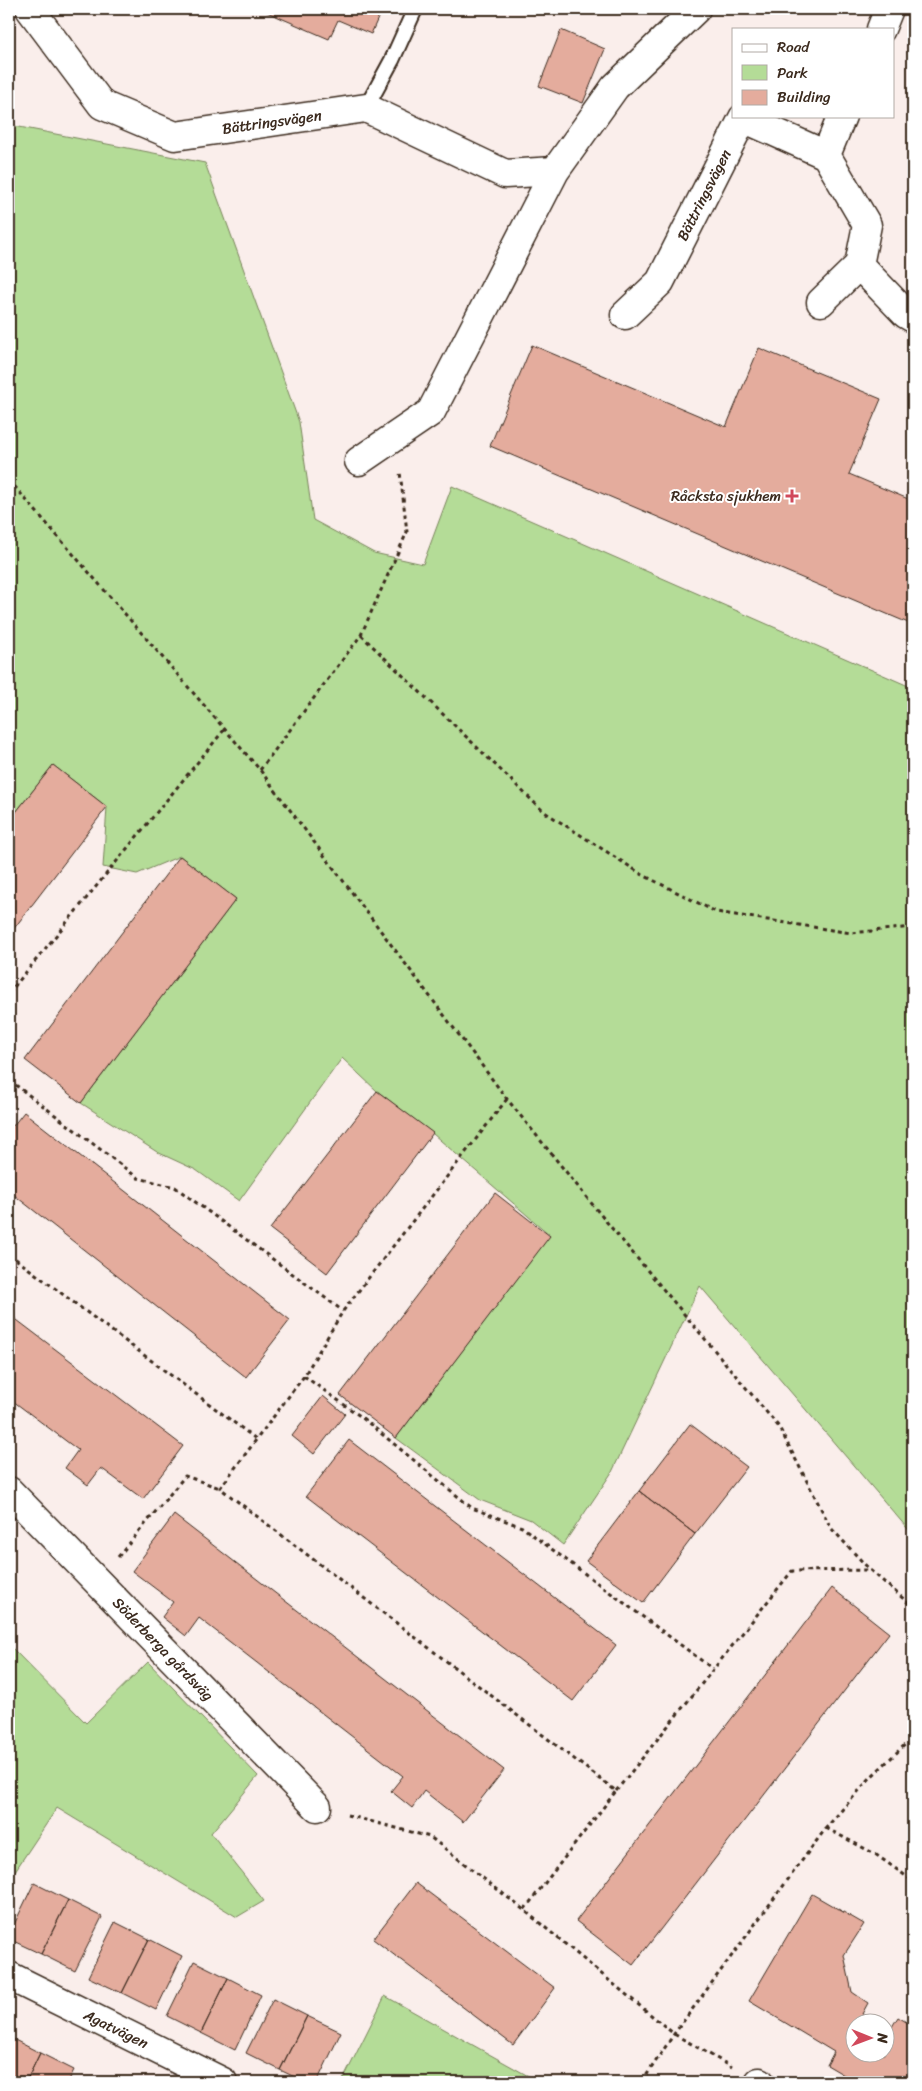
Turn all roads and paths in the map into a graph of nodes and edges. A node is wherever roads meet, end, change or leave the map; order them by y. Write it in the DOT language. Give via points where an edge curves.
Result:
graph roads {
  1 [pos="30,9"];
  2 [pos="415,9"];
  3 [pos="696,9"];
  4 [pos="889,9"];
  5 [pos="880,28"];
  6 [pos="366,108"];
  7 [pos="841,118"];
  8 [pos="826,155"];
  9 [pos="555,171"];
  10 [pos="859,265"];
  11 [pos="821,302"];
  12 [pos="625,315"];
  13 [pos="913,318"];
  14 [pos="396,436"];
  15 [pos="359,462"];
  16 [pos="9,480"];
  17 [pos="361,635"];
  18 [pos="224,730"];
  19 [pos="260,770"];
  20 [pos="913,928"];
  21 [pos="9,980"];
  22 [pos="15,984"];
  23 [pos="9,993"];
  24 [pos="9,1080"];
  25 [pos="507,1099"];
  26 [pos="9,1254"];
  27 [pos="343,1311"];
  28 [pos="304,1376"];
  29 [pos="256,1439"];
  30 [pos="220,1488"];
  31 [pos="9,1491"];
  32 [pos="870,1570"];
  33 [pos="97,1581"];
  34 [pos="913,1607"];
  35 [pos="713,1669"];
  36 [pos="913,1737"];
  37 [pos="616,1791"];
  38 [pos="317,1808"];
  39 [pos="826,1828"];
  40 [pos="913,1881"];
  41 [pos="524,1910"];
  42 [pos="9,1976"];
  43 [pos="674,2034"];
  44 [pos="223,2082"];
  45 [pos="642,2082"];
  46 [pos="759,2082"];
  1 -- 6 [label="street, Bättringsvägen" via="102,105 175,136"];
  2 -- 6 [label="lane"];
  3 -- 9 [label="street" via="615,87"];
  4 -- 5 [label="street"];
  6 -- 9 [label="street" via="505,174"];
  7 -- 8 [label="street"];
  8 -- 10 [label="street" via="867,225"];
  8 -- 12 [label="street, Bättringsvägen" via="744,118 660,282"];
  9 -- 14 [label="street" via="431,412"];
  10 -- 11 [label="street"];
  10 -- 13 [label="street"];
  14 -- 15 [label="street"];
  14 -- 17 [label="path" via="407,532"];
  16 -- 18 [label="path"];
  17 -- 19 [label="path"];
  17 -- 20 [label="path" via="543,811 643,875 716,912 851,933"];
  18 -- 19 [label="path"];
  18 -- 22 [label="path"];
  19 -- 25 [label="path"];
  21 -- 22 [label="path"];
  22 -- 23 [label="path"];
  24 -- 27 [label="path" via="138,1178 175,1187"];
  25 -- 27 [label="path"];
  25 -- 32 [label="path" via="604,1220 779,1427 831,1528"];
  26 -- 29 [label="path"];
  27 -- 28 [label="path"];
  28 -- 29 [label="path"];
  28 -- 35 [label="path" via="360,1416 472,1508 522,1527"];
  29 -- 30 [label="path"];
  30 -- 33 [label="path" via="185,1476"];
  30 -- 37 [label="path"];
  31 -- 33 [label="street, Söderberga gårdsväg"];
  32 -- 34 [label="path"];
  32 -- 35 [label="path" via="792,1571"];
  33 -- 38 [label="street, Söderberga gårdsväg"];
  35 -- 37 [label="path"];
  36 -- 39 [label="path" via="871,1777"];
  37 -- 41 [label="path"];
  38 -- 41 [label="path" via="430,1837"];
  39 -- 40 [label="path" via="875,1854"];
  39 -- 43 [label="path"];
  41 -- 43 [label="path"];
  42 -- 44 [label="street, Agatvägen"];
  43 -- 45 [label="path"];
  43 -- 46 [label="path"];
}
